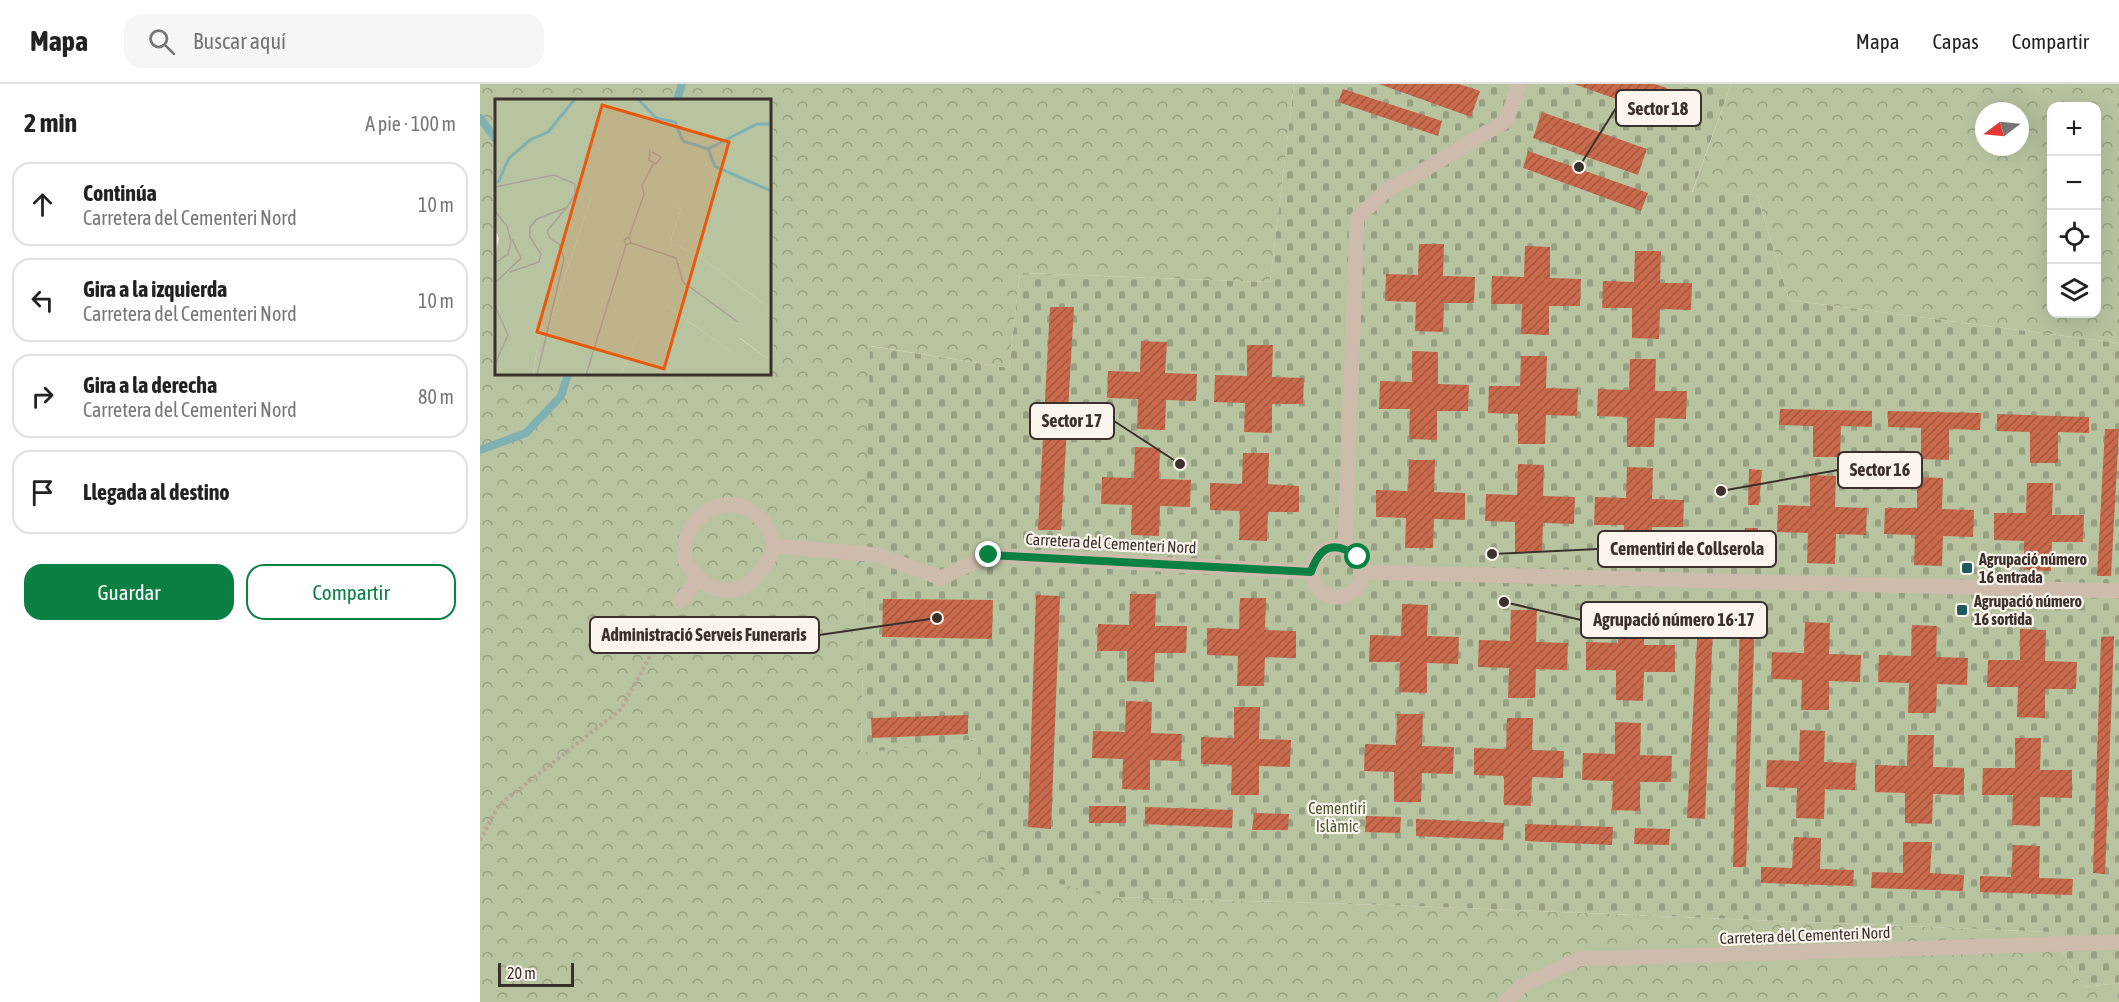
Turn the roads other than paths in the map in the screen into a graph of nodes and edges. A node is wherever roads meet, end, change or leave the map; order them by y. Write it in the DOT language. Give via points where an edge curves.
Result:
graph roads {
  1 [pos="1520,84"];
  2 [pos="775,546"];
  3 [pos="1345,548"];
  4 [pos="1311,572"];
  5 [pos="1362,572"];
  6 [pos="698,579"];
  7 [pos="2119,591"];
  8 [pos="680,601"];
  9 [pos="2119,942"];
  10 [pos="1505,1002"];
  1 -- 3 [label="street" via="1507,120 1388,189 1357,218"];
  2 -- 4 [label="street, Carretera del Cementeri Nord" via="879,555 940,578 989,555"];
  2 -- 6 [label="street" via="766,568 753,582 733,591 713,589"];
  2 -- 6 [label="street" via="768,527 752,511 730,505 710,507 694,521 686,537 684,559"];
  3 -- 4 [label="street" via="1329,548 1316,557"];
  3 -- 5 [label="street" via="1358,557"];
  4 -- 5 [label="street" via="1318,590 1336,598 1355,591"];
  5 -- 7 [label="street"];
  6 -- 8 [label="street"];
  9 -- 10 [label="street, Carretera del Cementeri Nord" via="1579,959 1523,985"];
}
